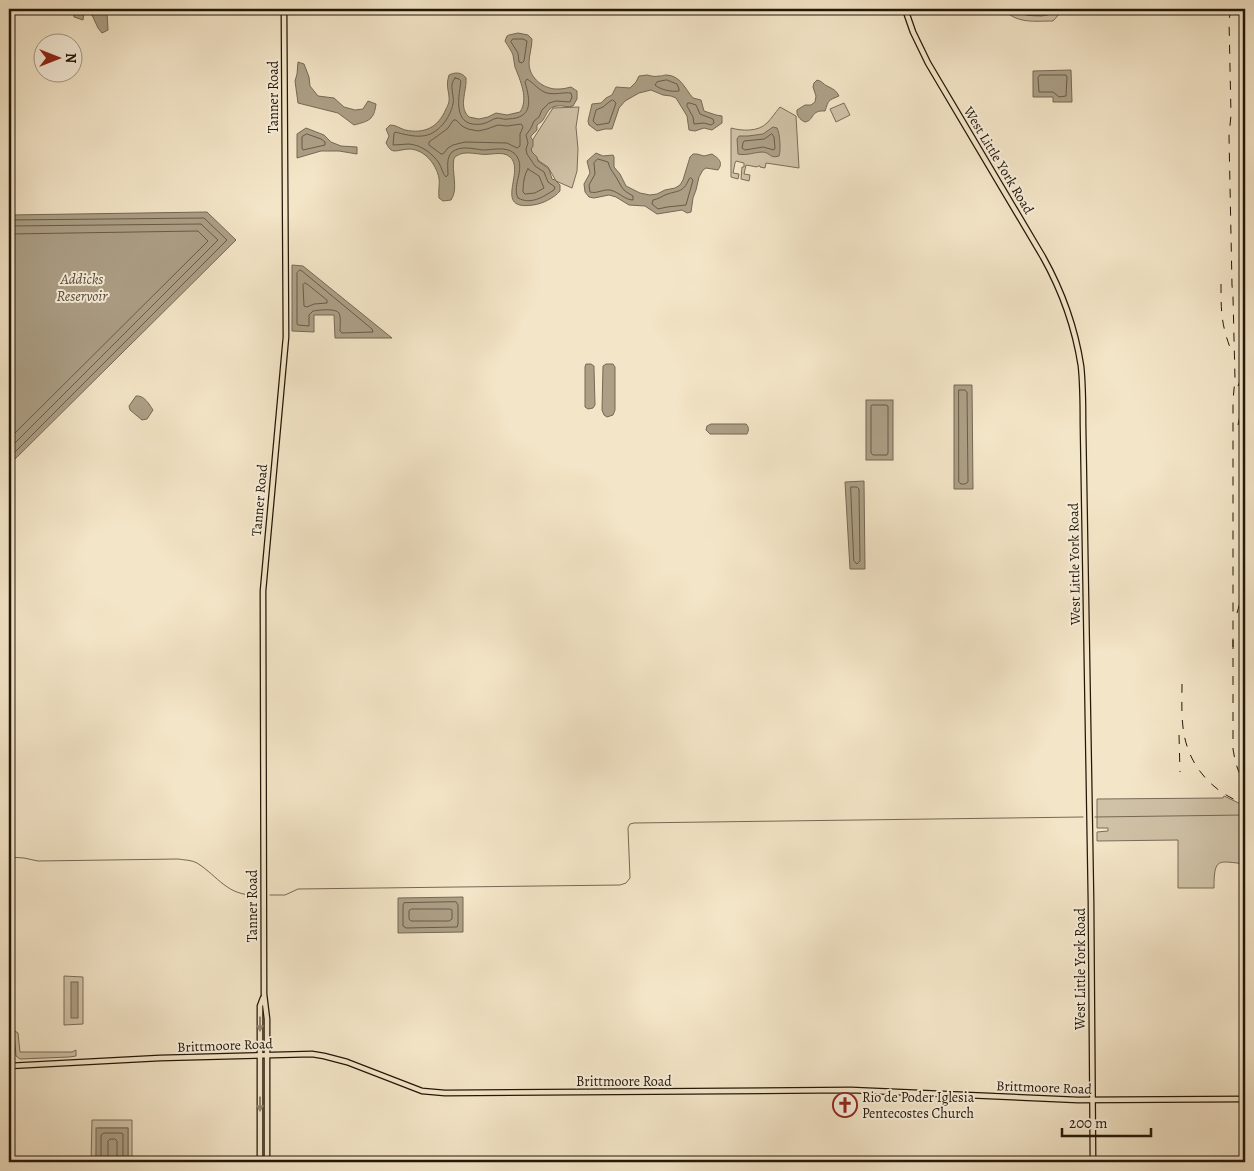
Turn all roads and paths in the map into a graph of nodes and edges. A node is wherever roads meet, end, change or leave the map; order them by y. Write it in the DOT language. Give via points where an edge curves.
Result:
graph roads {
  1 [pos="284,9"];
  2 [pos="905,9"];
  3 [pos="264,994"];
  4 [pos="260,1055"];
  5 [pos="267,1055"];
  6 [pos="9,1066"];
  7 [pos="1245,1099"];
  8 [pos="1092,1100"];
  9 [pos="260,1162"];
  10 [pos="267,1162"];
  11 [pos="1093,1162"];
  1 -- 3 [label="main road, Tanner Road" via="286,338 263,591"];
  2 -- 8 [label="main road, West Little York Road" via="928,62 1056,280 1079,355 1083,392"];
  3 -- 4 [label="main road, Tanner Road, one-way" via="260,1013"];
  3 -- 5 [label="main road, Tanner Road"];
  4 -- 5 [label="main road, Brittmoore Road"];
  4 -- 6 [label="main road, Brittmoore Road"];
  4 -- 9 [label="main road, Tanner Road, one-way"];
  5 -- 8 [label="main road, Brittmoore Road" via="324,1056 422,1090 445,1094 851,1090"];
  5 -- 10 [label="main road, Tanner Road"];
  7 -- 8 [label="main road, Brittmoore Road"];
  8 -- 11 [label="main road, West Little York Road"];
}
